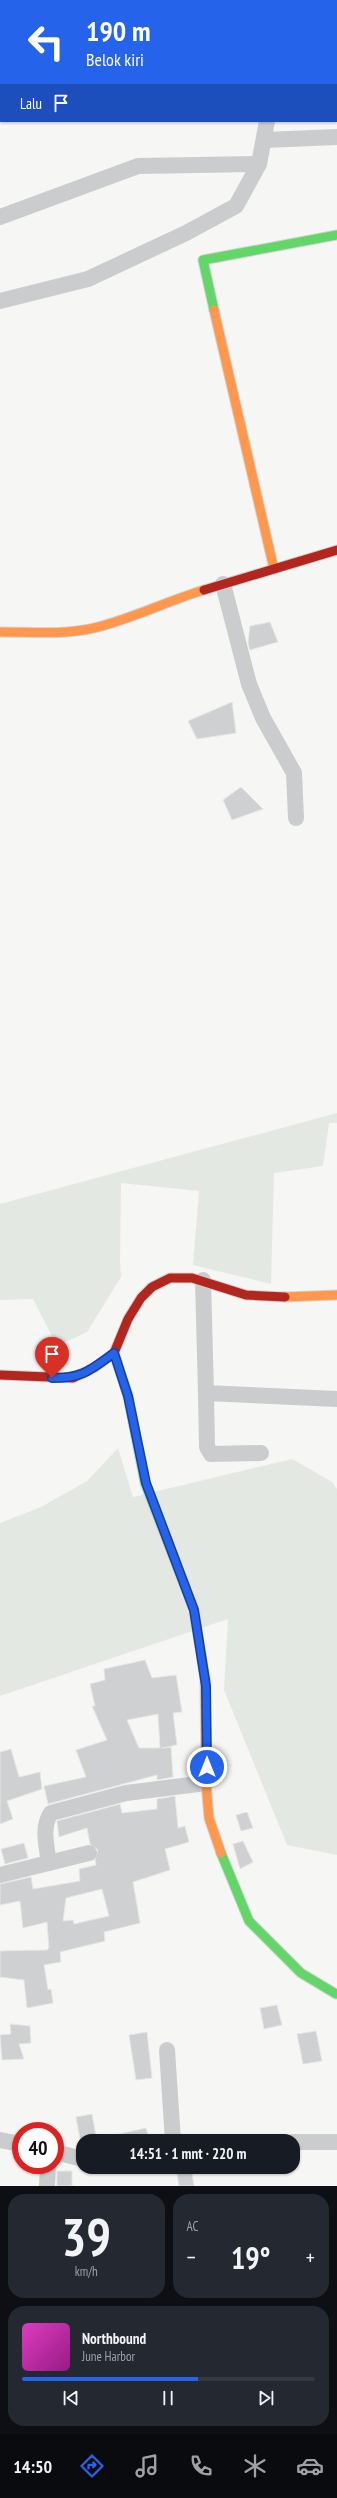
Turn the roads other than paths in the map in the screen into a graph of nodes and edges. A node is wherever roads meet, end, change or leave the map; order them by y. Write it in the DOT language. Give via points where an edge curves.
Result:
graph roads {
  1 [pos="267,122"];
  2 [pos="337,137"];
  3 [pos="264,140"];
  4 [pos="259,164"];
  5 [pos="0,218"];
  6 [pos="337,235"];
  7 [pos="0,301"];
  8 [pos="337,550"];
  9 [pos="274,569"];
  10 [pos="223,584"];
  11 [pos="0,632"];
  12 [pos="296,818"];
  13 [pos="203,1280"];
  14 [pos="337,1295"];
  15 [pos="114,1353"];
  16 [pos="0,1375"];
  17 [pos="206,1393"];
  18 [pos="337,1399"];
  19 [pos="261,1453"];
  20 [pos="206,1783"];
  21 [pos="89,1853"];
  22 [pos="49,1863"];
  23 [pos="0,1875"];
  24 [pos="337,1994"];
  25 [pos="167,2050"];
  26 [pos="173,2134"];
  27 [pos="0,2140"];
  28 [pos="12,2142"];
  29 [pos="300,2142"];
  30 [pos="337,2142"];
  31 [pos="64,2154"];
  32 [pos="76,2157"];
  33 [pos="48,2174"];
  34 [pos="47,2186"];
  1 -- 3 [label="street"];
  2 -- 3 [label="street"];
  3 -- 4 [label="street"];
  4 -- 5 [label="street" via="138,166"];
  4 -- 7 [label="street" via="236,206 186,233 88,279"];
  6 -- 9 [label="street" via="203,260"];
  8 -- 9 [label="street"];
  9 -- 10 [label="street"];
  10 -- 11 [label="street" via="128,618 84,630"];
  10 -- 12 [label="street" via="250,684 263,718 294,773"];
  13 -- 14 [label="street" via="246,1295"];
  13 -- 15 [label="street" via="174,1278 158,1282 130,1313"];
  13 -- 17 [label="street"];
  15 -- 16 [label="street" via="73,1378"];
  15 -- 20 [label="street" via="128,1396 147,1488 194,1610 206,1686"];
  17 -- 18 [label="street"];
  17 -- 19 [label="street" via="207,1447 210,1454"];
  20 -- 22 [label="street" via="126,1793 51,1813 46,1820"];
  20 -- 24 [label="street" via="209,1818 249,1921 301,1973"];
  21 -- 22 [label="street"];
  22 -- 23 [label="street"];
  25 -- 26 [label="street"];
  27 -- 28 [label="street"];
  29 -- 30 [label="street"];
  31 -- 32 [label="street"];
  33 -- 34 [label="street"];
}
